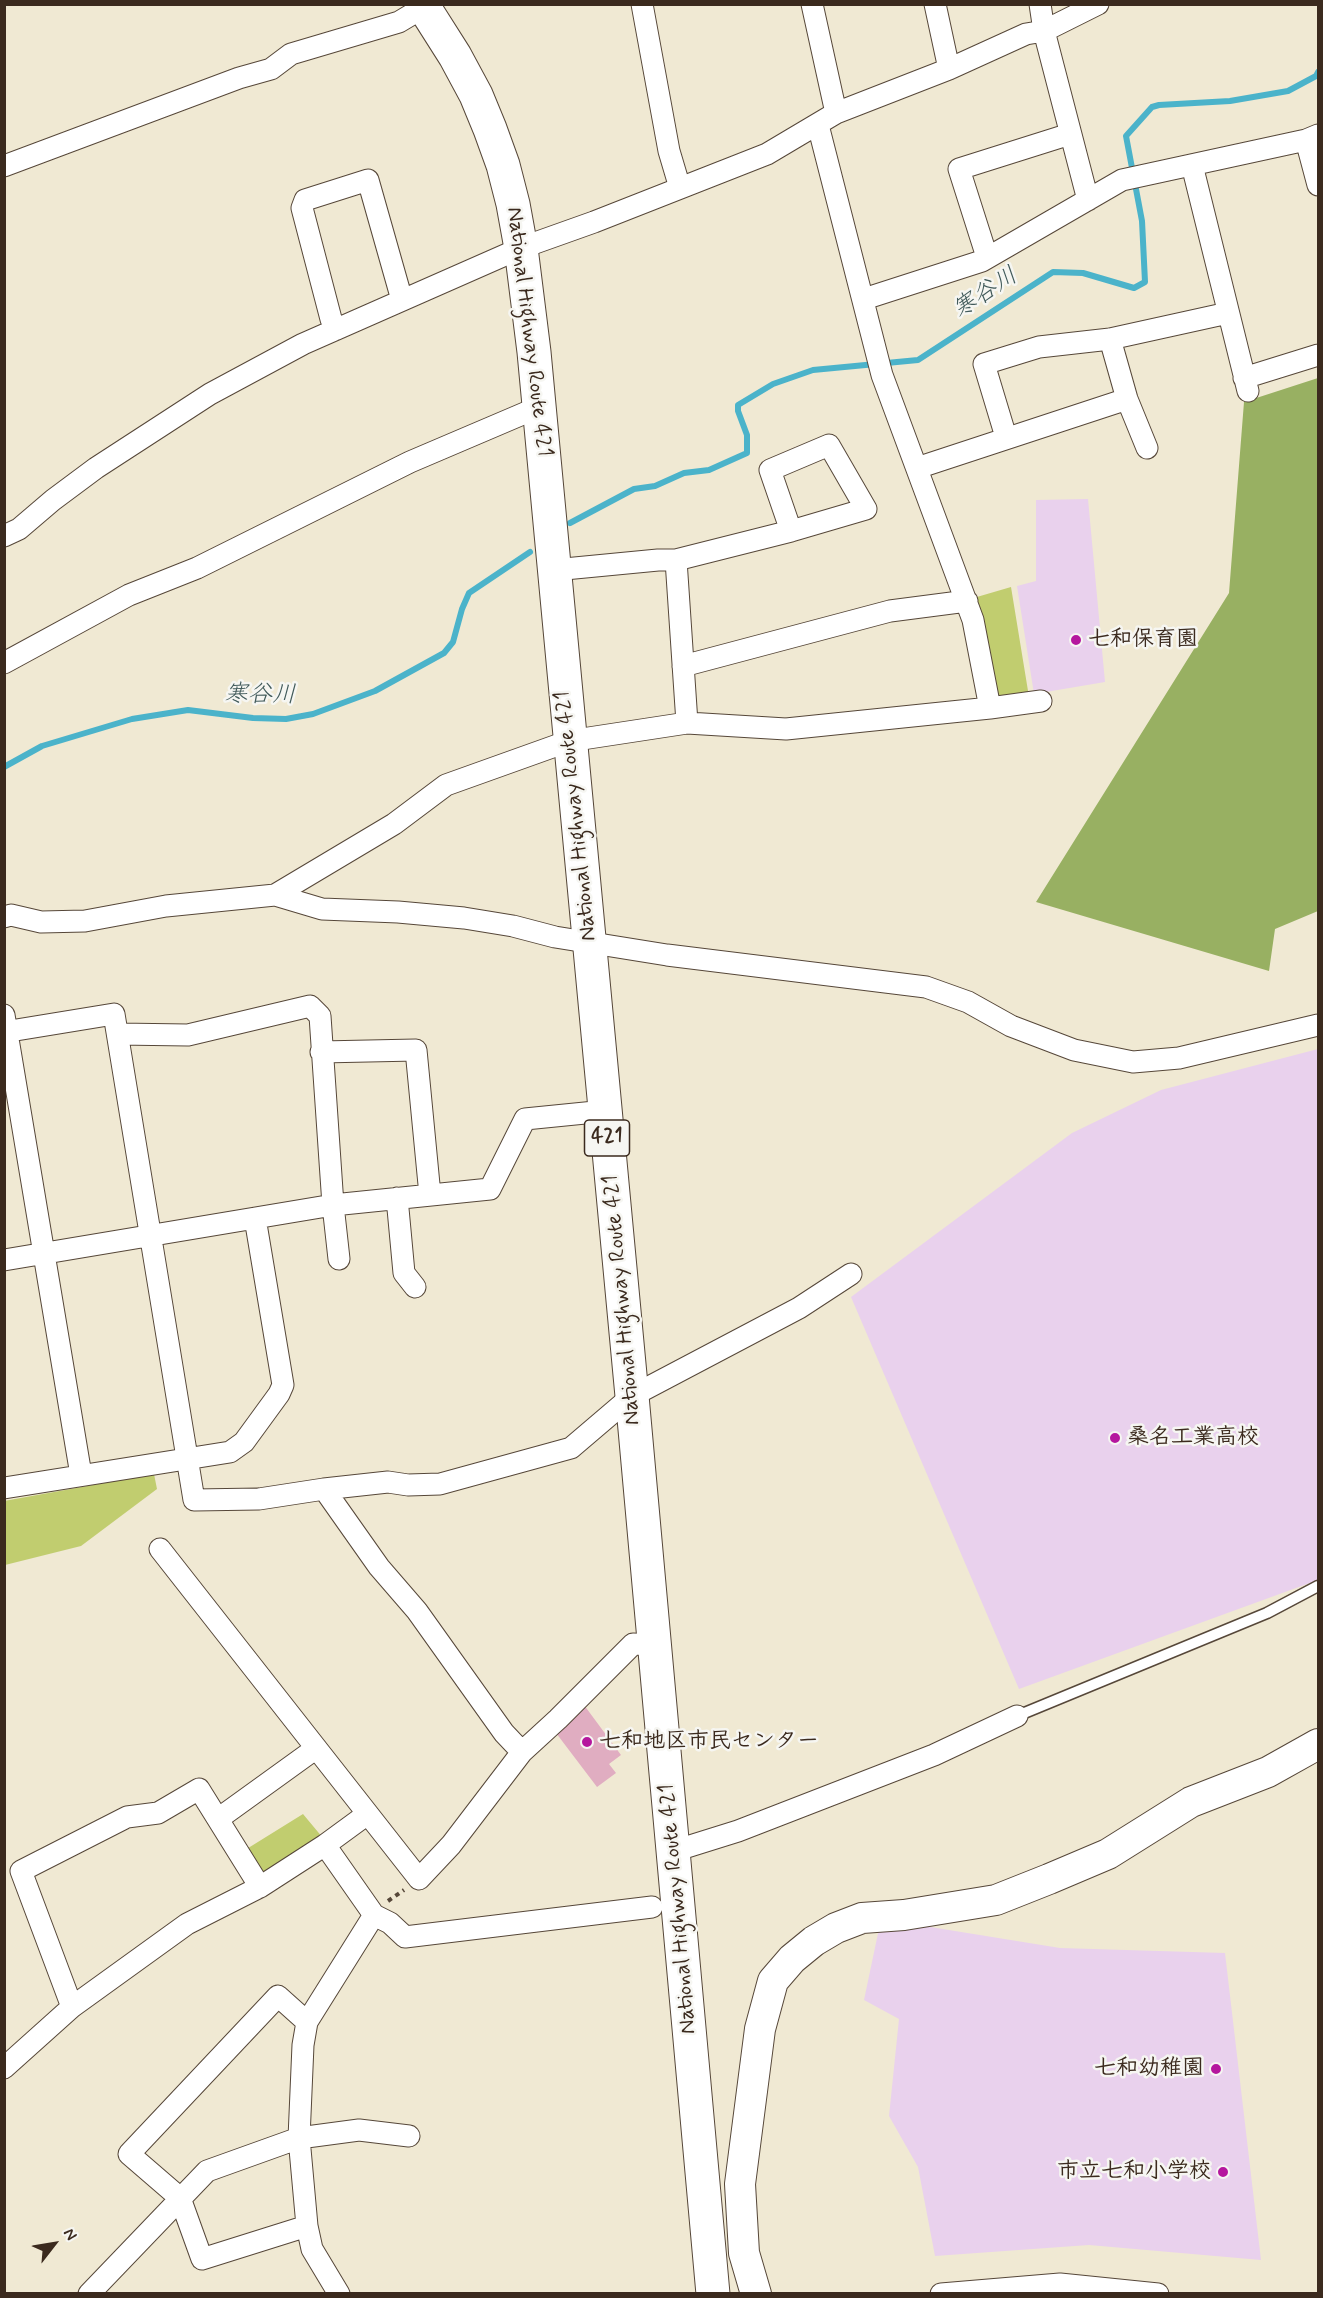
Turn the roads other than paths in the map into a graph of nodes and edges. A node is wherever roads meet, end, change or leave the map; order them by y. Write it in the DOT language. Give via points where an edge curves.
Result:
graph roads {
  1 [pos="642,4"];
  2 [pos="812,4"];
  3 [pos="935,4"];
  4 [pos="1040,4"];
  5 [pos="1098,4"];
  6 [pos="423,6"];
  7 [pos="1044,31"];
  8 [pos="949,69"];
  9 [pos="836,113"];
  10 [pos="818,125"];
  11 [pos="1070,134"];
  12 [pos="1312,138"];
  13 [pos="1192,165"];
  14 [pos="4,166"];
  15 [pos="1318,185"];
  16 [pos="680,188"];
  17 [pos="1089,200"];
  18 [pos="521,248"];
  19 [pos="987,257"];
  20 [pos="864,299"];
  21 [pos="402,300"];
  22 [pos="1228,313"];
  23 [pos="337,329"];
  24 [pos="1110,339"];
  25 [pos="1318,355"];
  26 [pos="1127,399"];
  27 [pos="539,406"];
  28 [pos="1006,437"];
  29 [pos="1147,448"];
  30 [pos="917,468"];
  31 [pos="791,531"];
  32 [pos="4,536"];
  33 [pos="676,560"];
  34 [pos="554,570"];
  35 [pos="967,601"];
  36 [pos="4,663"];
  37 [pos="683,666"];
  38 [pos="1041,701"];
  39 [pos="990,708"];
  40 [pos="687,723"];
  41 [pos="569,741"];
  42 [pos="275,895"];
  43 [pos="7,913"];
  44 [pos="589,942"];
  45 [pos="1318,1024"];
  46 [pos="5,1026"];
  47 [pos="118,1034"];
  48 [pos="321,1052"];
  49 [pos="605,1111"];
  50 [pos="430,1195"];
  51 [pos="397,1198"];
  52 [pos="333,1205"];
  53 [pos="255,1218"];
  54 [pos="151,1235"];
  55 [pos="44,1253"];
  56 [pos="339,1259"];
  57 [pos="4,1260"];
  58 [pos="851,1274"];
  59 [pos="415,1287"];
  60 [pos="632,1396"];
  61 [pos="187,1459"];
  62 [pos="81,1475"];
  63 [pos="4,1488"];
  64 [pos="324,1489"];
  65 [pos="160,1549"];
  66 [pos="1318,1586"];
  67 [pos="655,1645"];
  68 [pos="1017,1716"];
  69 [pos="1318,1744"];
  70 [pos="315,1749"];
  71 [pos="522,1752"];
  72 [pos="366,1815"];
  73 [pos="218,1818"];
  74 [pos="325,1845"];
  75 [pos="674,1851"];
  76 [pos="260,1887"];
  77 [pos="652,1907"];
  78 [pos="373,1914"];
  79 [pos="72,2007"];
  80 [pos="308,2022"];
  81 [pos="4,2068"];
  82 [pos="409,2136"];
  83 [pos="299,2138"];
  84 [pos="180,2198"];
  85 [pos="307,2226"];
  86 [pos="89,2294"];
  87 [pos="339,2294"];
  88 [pos="713,2294"];
  89 [pos="756,2294"];
  90 [pos="941,2294"];
  91 [pos="1158,2294"];
  1 -- 16 [label="street" via="669,151"];
  2 -- 9 [label="street"];
  3 -- 8 [label="street"];
  4 -- 7 [label="street"];
  5 -- 7 [label="street"];
  6 -- 14 [label="street" via="399,22 291,54 272,69"];
  6 -- 18 [label="highway, National Highway Route 421 / 421" via="455,56 487,121 503,165"];
  7 -- 8 [label="street" via="1026,34"];
  7 -- 11 [label="street"];
  8 -- 9 [label="street"];
  9 -- 10 [label="street"];
  10 -- 16 [label="street" via="768,154"];
  10 -- 20 [label="street"];
  11 -- 17 [label="street"];
  11 -- 19 [label="street" via="959,169"];
  12 -- 13 [label="street"];
  12 -- 15 [label="street"];
  13 -- 17 [label="street" via="1122,180"];
  13 -- 22 [label="street"];
  16 -- 18 [label="street"];
  17 -- 19 [label="street"];
  18 -- 21 [label="street"];
  18 -- 27 [label="highway, National Highway Route 421 / 421"];
  19 -- 20 [label="street"];
  20 -- 30 [label="street" via="879,365"];
  21 -- 23 [label="street"];
  21 -- 23 [label="street" via="368,180 305,200 302,208"];
  22 -- 24 [label="street"];
  22 -- 25 [label="street" via="1246,384"];
  23 -- 32 [label="street" via="210,394 96,468 19,529"];
  24 -- 26 [label="street"];
  24 -- 28 [label="street" via="1039,347 984,364"];
  26 -- 28 [label="street"];
  26 -- 29 [label="street"];
  27 -- 34 [label="highway, National Highway Route 421 / 421"];
  27 -- 36 [label="street" via="410,462 197,568 129,595"];
  28 -- 30 [label="street"];
  30 -- 35 [label="street"];
  31 -- 31 [label="street" via="770,470 829,445 866,509"];
  31 -- 33 [label="street"];
  33 -- 34 [label="street"];
  33 -- 37 [label="street"];
  34 -- 41 [label="highway, National Highway Route 421 / 421"];
  35 -- 37 [label="street" via="890,611"];
  35 -- 39 [label="street"];
  37 -- 40 [label="street"];
  38 -- 39 [label="street"];
  39 -- 40 [label="street" via="786,729"];
  40 -- 41 [label="street"];
  41 -- 42 [label="street" via="446,785 394,824"];
  41 -- 44 [label="highway, National Highway Route 421 / 421"];
  42 -- 43 [label="street" via="166,906 85,921 41,922"];
  42 -- 44 [label="street" via="322,909 464,918"];
  44 -- 45 [label="street" via="926,987 1074,1050 1133,1062 1179,1058"];
  44 -- 49 [label="highway, National Highway Route 421 / 421"];
  46 -- 47 [label="street" via="114,1014"];
  46 -- 55 [label="street"];
  47 -- 48 [label="street" via="188,1035 310,1006 320,1016"];
  47 -- 54 [label="street"];
  48 -- 50 [label="street" via="416,1050"];
  48 -- 52 [label="street"];
  49 -- 50 [label="street" via="525,1119 490,1189"];
  49 -- 60 [label="highway, National Highway Route 421 / 421"];
  50 -- 51 [label="street"];
  51 -- 52 [label="street"];
  51 -- 59 [label="street" via="404,1273"];
  52 -- 53 [label="street"];
  52 -- 56 [label="street"];
  53 -- 54 [label="street"];
  53 -- 61 [label="street" via="283,1385 244,1442 230,1452"];
  54 -- 55 [label="street"];
  54 -- 61 [label="street"];
  55 -- 57 [label="street"];
  55 -- 62 [label="street"];
  58 -- 60 [label="street" via="799,1308"];
  60 -- 64 [label="street" via="571,1448 440,1484 376,1482"];
  60 -- 67 [label="highway, National Highway Route 421 / 421"];
  61 -- 62 [label="street"];
  61 -- 64 [label="street" via="194,1500 259,1499"];
  62 -- 63 [label="street"];
  64 -- 71 [label="street"];
  65 -- 70 [label="street"];
  66 -- 68 [label="lane" via="1247,1621"];
  67 -- 71 [label="street" via="633,1644"];
  67 -- 75 [label="highway, National Highway Route 421 / 421"];
  68 -- 75 [label="street" via="934,1755 738,1831"];
  69 -- 89 [label="street" via="1268,1772 1191,1802 1108,1854 1049,1879 996,1900 862,1918 836,1928 792,1959 773,1981 760,2029 740,2184 744,2253"];
  70 -- 72 [label="street"];
  70 -- 73 [label="street"];
  71 -- 72 [label="street" via="419,1879"];
  72 -- 74 [label="street"];
  73 -- 76 [label="street"];
  73 -- 79 [label="street" via="199,1789 158,1813 127,1817 21,1871"];
  74 -- 76 [label="street"];
  74 -- 78 [label="street"];
  75 -- 88 [label="highway, National Highway Route 421 / 421"];
  76 -- 79 [label="street" via="187,1924"];
  77 -- 78 [label="street" via="405,1937"];
  78 -- 80 [label="street"];
  79 -- 81 [label="street"];
  80 -- 83 [label="street" via="303,2045"];
  80 -- 84 [label="street" via="278,1996 129,2154"];
  82 -- 83 [label="street" via="359,2130"];
  83 -- 84 [label="street" via="207,2171"];
  83 -- 85 [label="street"];
  84 -- 85 [label="street" via="202,2259"];
  84 -- 86 [label="street"];
  85 -- 87 [label="street" via="312,2249"];
  90 -- 91 [label="street" via="1060,2283"];
}
